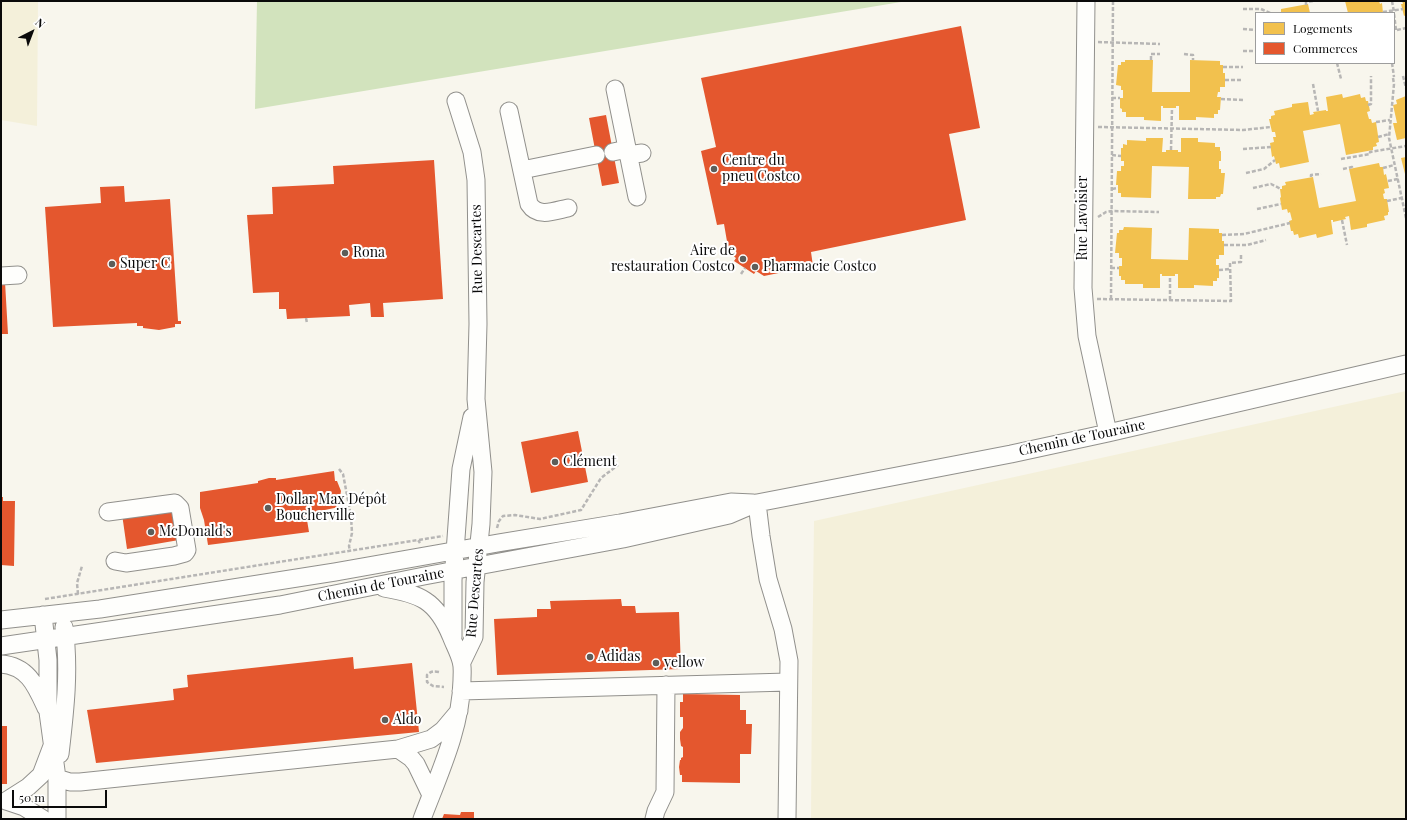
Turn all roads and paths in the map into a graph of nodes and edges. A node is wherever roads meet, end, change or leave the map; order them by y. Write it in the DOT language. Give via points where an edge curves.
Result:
graph roads {
  1 [pos="1086,1"];
  2 [pos="1113,1"];
  3 [pos="1314,1"];
  4 [pos="1392,1"];
  5 [pos="1306,5"];
  6 [pos="1243,9"];
  7 [pos="1402,9"];
  8 [pos="1268,12"];
  9 [pos="1394,12"];
  10 [pos="1395,12"];
  11 [pos="1406,28"];
  12 [pos="1243,30"];
  13 [pos="1255,30"];
  14 [pos="1395,30"];
  15 [pos="1096,42"];
  16 [pos="1113,43"];
  17 [pos="1160,44"];
  18 [pos="1243,51"];
  19 [pos="1255,51"];
  20 [pos="1160,54"];
  21 [pos="1184,54"];
  22 [pos="1151,60"];
  23 [pos="1193,60"];
  24 [pos="1338,64"];
  25 [pos="1392,64"];
  26 [pos="1113,65"];
  27 [pos="1118,66"];
  28 [pos="1223,67"];
  29 [pos="1243,67"];
  30 [pos="1370,76"];
  31 [pos="1403,76"];
  32 [pos="1112,80"];
  33 [pos="1116,80"];
  34 [pos="1225,80"];
  35 [pos="1243,80"];
  36 [pos="1341,80"];
  37 [pos="1313,84"];
  38 [pos="1406,88"];
  39 [pos="615,89"];
  40 [pos="1112,98"];
  41 [pos="1120,98"];
  42 [pos="456,100"];
  43 [pos="1220,100"];
  44 [pos="1244,100"];
  45 [pos="1368,104"];
  46 [pos="1172,108"];
  47 [pos="1318,111"];
  48 [pos="509,112"];
  49 [pos="1390,120"];
  50 [pos="1376,122"];
  51 [pos="1271,126"];
  52 [pos="1095,127"];
  53 [pos="1112,128"];
  54 [pos="1172,129"];
  55 [pos="1389,134"];
  56 [pos="1378,137"];
  57 [pos="1406,146"];
  58 [pos="1270,147"];
  59 [pos="1391,148"];
  60 [pos="1243,149"];
  61 [pos="1171,150"];
  62 [pos="596,155"];
  63 [pos="1112,155"];
  64 [pos="1121,156"];
  65 [pos="1341,159"];
  66 [pos="1275,160"];
  67 [pos="1394,165"];
  68 [pos="1383,168"];
  69 [pos="1343,169"];
  70 [pos="1352,169"];
  71 [pos="522,170"];
  72 [pos="1246,173"];
  73 [pos="1321,174"];
  74 [pos="1112,175"];
  75 [pos="1116,175"];
  76 [pos="1311,177"];
  77 [pos="1398,179"];
  78 [pos="1388,181"];
  79 [pos="1118,188"];
  80 [pos="1253,188"];
  81 [pos="1112,189"];
  82 [pos="1281,189"];
  83 [pos="637,197"];
  84 [pos="1401,198"];
  85 [pos="1387,201"];
  86 [pos="1281,204"];
  87 [pos="568,208"];
  88 [pos="1257,209"];
  89 [pos="1112,211"];
  90 [pos="1159,212"];
  91 [pos="1406,218"];
  92 [pos="1095,220"];
  93 [pos="1342,220"];
  94 [pos="1290,223"];
  95 [pos="1112,233"];
  96 [pos="1117,233"];
  97 [pos="1222,235"];
  98 [pos="1266,240"];
  99 [pos="1347,245"];
  100 [pos="1224,246"];
  101 [pos="1240,255"];
  102 [pos="745,268"];
  103 [pos="1112,268"];
  104 [pos="1119,268"];
  105 [pos="1230,269"];
  106 [pos="1219,270"];
  107 [pos="741,274"];
  108 [pos="18,275"];
  109 [pos="1,276"];
  110 [pos="1170,276"];
  111 [pos="1095,299"];
  112 [pos="1111,299"];
  113 [pos="1170,300"];
  114 [pos="306,318"];
  115 [pos="306,323"];
  116 [pos="1406,364"];
  117 [pos="476,399"];
  118 [pos="1108,433"];
  119 [pos="618,465"];
  120 [pos="339,469"];
  121 [pos="757,503"];
  122 [pos="108,512"];
  123 [pos="497,528"];
  124 [pos="420,545"];
  125 [pos="479,546"];
  126 [pos="350,551"];
  127 [pos="456,551"];
  128 [pos="114,561"];
  129 [pos="82,566"];
  130 [pos="477,566"];
  131 [pos="454,570"];
  132 [pos="374,586"];
  133 [pos="73,594"];
  134 [pos="78,594"];
  135 [pos="62,614"];
  136 [pos="42,615"];
  137 [pos="1,620"];
  138 [pos="65,637"];
  139 [pos="46,640"];
  140 [pos="453,642"];
  141 [pos="1,646"];
  142 [pos="462,662"];
  143 [pos="1,664"];
  144 [pos="439,672"];
  145 [pos="788,682"];
  146 [pos="666,685"];
  147 [pos="444,687"];
  148 [pos="461,691"];
  149 [pos="48,712"];
  150 [pos="459,712"];
  151 [pos="53,744"];
  152 [pos="398,749"];
  153 [pos="57,778"];
  154 [pos="431,795"];
  155 [pos="3,801"];
  156 [pos="43,819"];
  157 [pos="56,819"];
  158 [pos="422,819"];
  159 [pos="654,819"];
  160 [pos="787,819"];
  1 -- 118 [label="street, Rue Lavoisier" via="1083,288 1087,336"];
  2 -- 16 [label="path"];
  3 -- 5 [label="path" via="1306,2"];
  4 -- 9 [label="path"];
  6 -- 8 [label="path" via="1261,9"];
  7 -- 10 [label="path"];
  11 -- 14 [label="path"];
  12 -- 13 [label="path"];
  15 -- 16 [label="path"];
  16 -- 17 [label="path"];
  16 -- 26 [label="path"];
  18 -- 19 [label="path"];
  20 -- 22 [label="path" via="1151,54"];
  21 -- 23 [label="path" via="1193,55"];
  24 -- 36 [label="path"];
  25 -- 49 [label="path" via="1394,84"];
  26 -- 27 [label="path"];
  26 -- 32 [label="path"];
  28 -- 29 [label="path"];
  30 -- 45 [label="path" via="1371,104"];
  31 -- 38 [label="path"];
  32 -- 33 [label="path"];
  32 -- 40 [label="path"];
  34 -- 35 [label="path"];
  37 -- 47 [label="path"];
  39 -- 83 [label="street" via="628,119 628,152"];
  40 -- 41 [label="path"];
  40 -- 53 [label="path"];
  42 -- 117 [label="street, Rue Descartes" via="472,152 476,180"];
  43 -- 44 [label="path"];
  46 -- 54 [label="path"];
  48 -- 71 [label="street"];
  49 -- 50 [label="path"];
  49 -- 55 [label="path"];
  51 -- 54 [label="path" via="1243,130"];
  52 -- 53 [label="path"];
  53 -- 54 [label="path"];
  53 -- 63 [label="path"];
  54 -- 61 [label="path"];
  55 -- 56 [label="path"];
  55 -- 59 [label="path"];
  57 -- 59 [label="path"];
  58 -- 60 [label="path"];
  59 -- 65 [label="path"];
  59 -- 67 [label="path"];
  62 -- 71 [label="street"];
  63 -- 64 [label="path"];
  63 -- 74 [label="path"];
  66 -- 72 [label="path" via="1264,170"];
  67 -- 68 [label="path"];
  67 -- 77 [label="path"];
  69 -- 70 [label="path"];
  71 -- 87 [label="street" via="532,208 540,213"];
  73 -- 76 [label="path"];
  74 -- 75 [label="path"];
  74 -- 81 [label="path"];
  77 -- 78 [label="path"];
  77 -- 84 [label="path"];
  79 -- 81 [label="path"];
  80 -- 82 [label="path" via="1271,184"];
  81 -- 89 [label="path"];
  84 -- 85 [label="path"];
  84 -- 91 [label="path"];
  86 -- 88 [label="path"];
  89 -- 90 [label="path"];
  89 -- 92 [label="path" via="1102,214"];
  89 -- 95 [label="path"];
  93 -- 99 [label="path"];
  94 -- 97 [label="path" via="1244,234"];
  95 -- 96 [label="path"];
  95 -- 103 [label="path"];
  98 -- 100 [label="path" via="1247,245"];
  101 -- 105 [label="path" via="1241,262 1230,263"];
  102 -- 107 [label="path"];
  103 -- 104 [label="path"];
  103 -- 112 [label="path"];
  105 -- 106 [label="path"];
  105 -- 113 [label="path" via="1232,301"];
  108 -- 109 [label="street"];
  110 -- 113 [label="path"];
  111 -- 112 [label="path"];
  112 -- 113 [label="path"];
  114 -- 115 [label="path"];
  116 -- 118 [label="street, Chemin de Touraine"];
  117 -- 125 [label="street, Rue Descartes" via="483,472"];
  117 -- 127 [label="street, Rue Descartes" via="461,469"];
  118 -- 121 [label="street, Chemin de Touraine"];
  119 -- 123 [label="path" via="601,478 581,510 540,519 503,516"];
  120 -- 126 [label="path" via="343,474 351,516"];
  121 -- 125 [label="street, Chemin de Touraine" via="731,502"];
  121 -- 130 [label="street, Chemin de Touraine" via="729,515 646,534"];
  121 -- 145 [label="street" via="768,579 783,629 789,662"];
  122 -- 128 [label="street" via="175,503 180,508 187,550 181,555 157,559 126,563"];
  124 -- 126 [label="path" via="418,540"];
  125 -- 127 [label="street, Chemin de Touraine"];
  125 -- 130 [label="street, Rue Descartes"];
  126 -- 134 [label="path"];
  127 -- 131 [label="street, Rue Descartes"];
  127 -- 135 [label="street, Chemin de Touraine"];
  129 -- 134 [label="path" via="77,583"];
  130 -- 131 [label="street, Chemin de Touraine"];
  130 -- 142 [label="street, Rue Descartes" via="474,637"];
  131 -- 132 [label="street, Chemin de Touraine"];
  131 -- 140 [label="street, Rue Descartes"];
  132 -- 138 [label="street, Chemin de Touraine" via="280,605"];
  132 -- 140 [label="street" via="410,593 425,600 441,617"];
  133 -- 134 [label="path"];
  135 -- 136 [label="street, Chemin de Touraine"];
  135 -- 138 [label="street"];
  136 -- 137 [label="street, Chemin de Touraine"];
  136 -- 139 [label="street"];
  138 -- 139 [label="street, Chemin de Touraine"];
  138 -- 153 [label="street" via="67,701"];
  139 -- 141 [label="street, Chemin de Touraine"];
  139 -- 149 [label="street"];
  140 -- 142 [label="street, Rue Descartes"];
  142 -- 148 [label="street"];
  143 -- 149 [label="street" via="20,668 30,678"];
  144 -- 147 [label="path" via="430,672 427,675 427,682 433,686"];
  145 -- 146 [label="street"];
  145 -- 160 [label="street"];
  146 -- 148 [label="street"];
  146 -- 159 [label="street" via="665,792"];
  148 -- 150 [label="street"];
  149 -- 151 [label="street"];
  150 -- 152 [label="street" via="431,739"];
  150 -- 154 [label="street"];
  151 -- 153 [label="street"];
  151 -- 155 [label="street" via="41,775 28,787"];
  152 -- 153 [label="street" via="80,782"];
  152 -- 154 [label="street" via="416,764"];
  153 -- 157 [label="street"];
  154 -- 158 [label="street"];
  155 -- 156 [label="street" via="24,807"];
}
